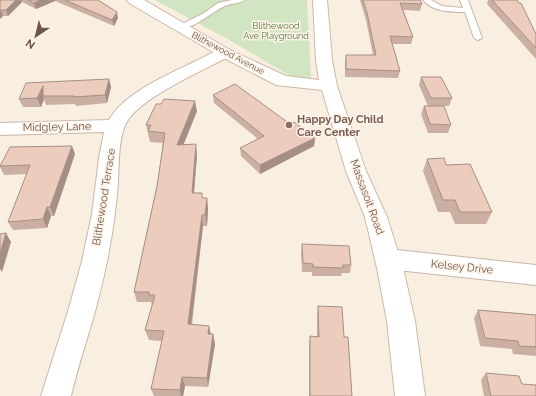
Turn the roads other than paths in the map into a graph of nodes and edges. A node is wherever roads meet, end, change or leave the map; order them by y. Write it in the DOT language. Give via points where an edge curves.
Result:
graph roads {
  1 [pos="134,0"];
  2 [pos="241,0"];
  3 [pos="320,0"];
  4 [pos="428,0"];
  5 [pos="464,0"];
  6 [pos="468,10"];
  7 [pos="180,27"];
  8 [pos="478,38"];
  9 [pos="225,53"];
  10 [pos="329,86"];
  11 [pos="114,126"];
  12 [pos="0,129"];
  13 [pos="388,259"];
  14 [pos="536,275"];
  15 [pos="56,396"];
  16 [pos="410,396"];
  1 -- 7 [label="street, Blithewood Avenue"];
  2 -- 7 [label="lane" via="221,5 207,15"];
  3 -- 10 [label="street, Massasoit Road" via="324,60"];
  4 -- 6 [label="lane" via="430,4 441,7"];
  5 -- 6 [label="lane"];
  6 -- 8 [label="lane"];
  7 -- 9 [label="street, Blithewood Avenue"];
  9 -- 10 [label="street, Blithewood Avenue" via="282,80"];
  9 -- 11 [label="street" via="151,92 128,109"];
  10 -- 13 [label="street, Massasoit Road"];
  11 -- 12 [label="street, Midgley Lane"];
  11 -- 15 [label="street, Blithewood Terrace" via="101,229 86,294"];
  13 -- 14 [label="street, Kelsey Drive"];
  13 -- 16 [label="street, Massasoit Road" via="401,321"];
}
